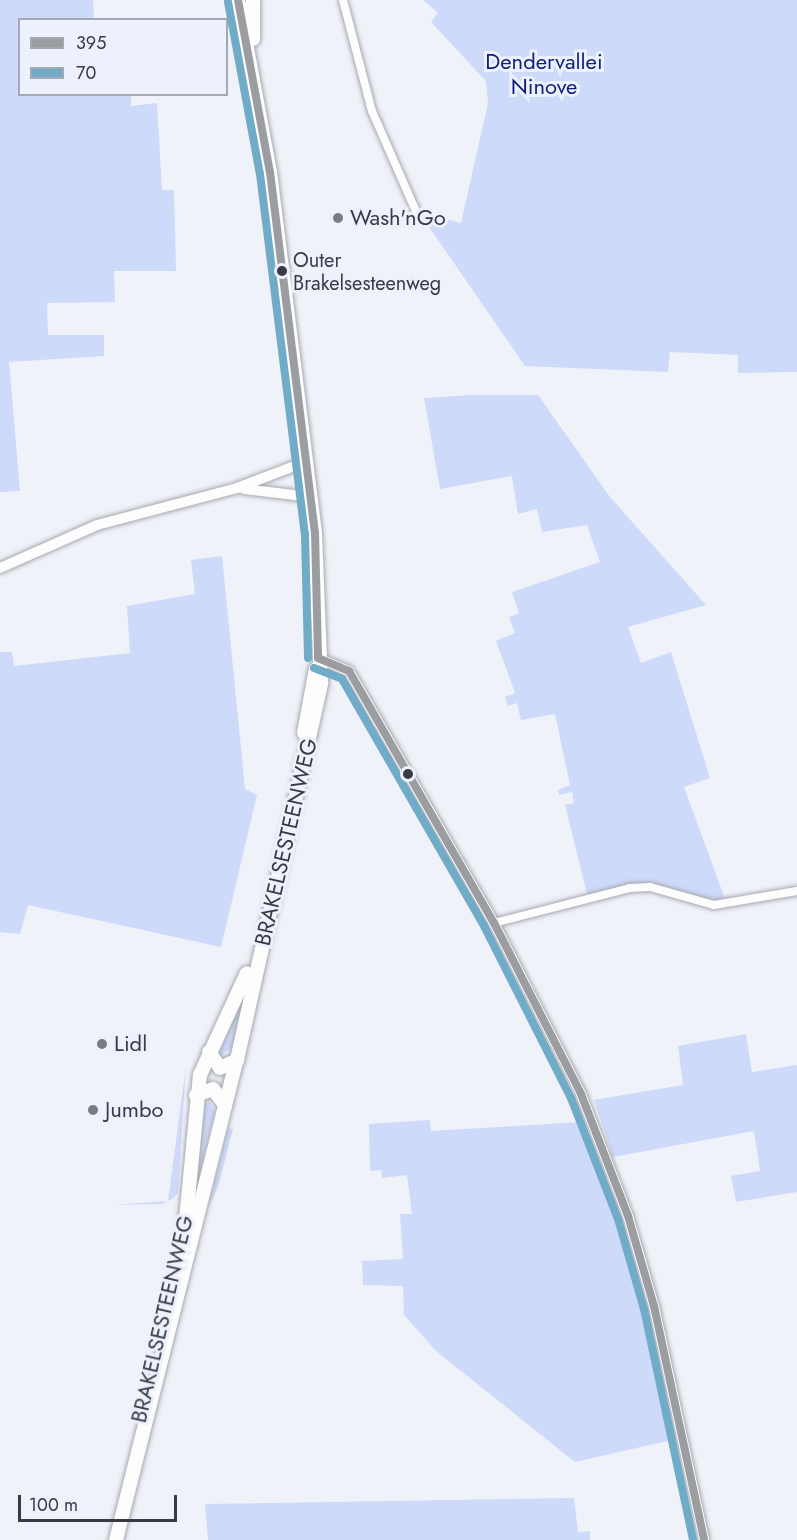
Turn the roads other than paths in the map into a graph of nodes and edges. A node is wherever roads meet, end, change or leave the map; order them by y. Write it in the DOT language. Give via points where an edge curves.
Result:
graph roads {
  1 [pos="238,0"];
  2 [pos="253,0"];
  3 [pos="343,0"];
  4 [pos="254,69"];
  5 [pos="418,216"];
  6 [pos="305,462"];
  7 [pos="237,488"];
  8 [pos="310,497"];
  9 [pos="0,568"];
  10 [pos="318,658"];
  11 [pos="797,891"];
  12 [pos="494,923"];
  13 [pos="209,1052"];
  14 [pos="237,1060"];
  15 [pos="196,1095"];
  16 [pos="225,1106"];
  17 [pos="110,1540"];
  18 [pos="116,1540"];
  19 [pos="704,1540"];
  1 -- 4 [label="main road, BRAKELSESTEENWEG"];
  2 -- 4 [label="main road, BRAKELSESTEENWEG"];
  3 -- 5 [label="street" via="372,111"];
  4 -- 6 [label="main road, BRAKELSESTEENWEG"];
  6 -- 7 [label="street"];
  6 -- 8 [label="main road, BRAKELSESTEENWEG"];
  7 -- 8 [label="street"];
  7 -- 9 [label="street" via="97,525"];
  8 -- 10 [label="main road, BRAKELSESTEENWEG" via="318,572"];
  10 -- 12 [label="street" via="349,671"];
  10 -- 13 [label="main road, BRAKELSESTEENWEG" via="292,801 257,944 242,989"];
  10 -- 14 [label="main road, BRAKELSESTEENWEG" via="321,683 308,758"];
  11 -- 12 [label="street" via="714,905 650,887 630,888"];
  12 -- 19 [label="street" via="581,1094 628,1216 654,1305"];
  13 -- 14 [label="main road" via="220,1068"];
  13 -- 15 [label="main road, BRAKELSESTEENWEG"];
  14 -- 16 [label="main road, BRAKELSESTEENWEG"];
  15 -- 16 [label="main road" via="213,1089"];
  15 -- 17 [label="main road, BRAKELSESTEENWEG" via="184,1243"];
  16 -- 18 [label="main road, BRAKELSESTEENWEG"];
}
